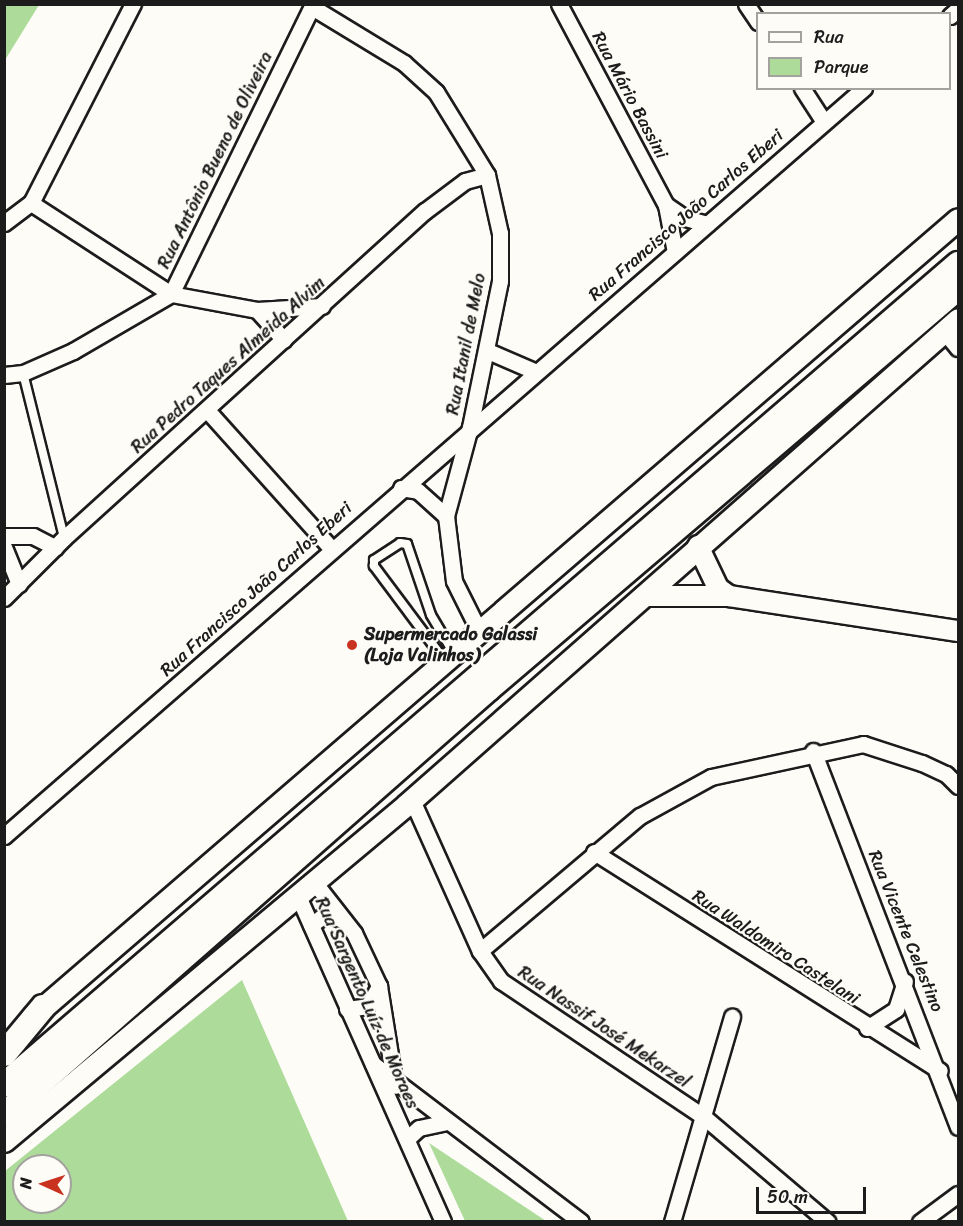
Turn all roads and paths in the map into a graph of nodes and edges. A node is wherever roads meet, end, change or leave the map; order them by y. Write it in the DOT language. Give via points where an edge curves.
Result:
graph roads {
  1 [pos="133,4"];
  2 [pos="559,4"];
  3 [pos="746,4"];
  4 [pos="312,6"];
  5 [pos="756,19"];
  6 [pos="803,90"];
  7 [pos="862,90"];
  8 [pos="824,122"];
  9 [pos="487,175"];
  10 [pos="31,202"];
  11 [pos="666,205"];
  12 [pos="958,219"];
  13 [pos="4,222"];
  14 [pos="707,224"];
  15 [pos="675,252"];
  16 [pos="958,264"];
  17 [pos="958,288"];
  18 [pos="171,294"];
  19 [pos="322,306"];
  20 [pos="258,310"];
  21 [pos="951,325"];
  22 [pos="284,340"];
  23 [pos="958,348"];
  24 [pos="488,351"];
  25 [pos="534,371"];
  26 [pos="23,373"];
  27 [pos="4,375"];
  28 [pos="207,410"];
  29 [pos="470,427"];
  30 [pos="400,488"];
  31 [pos="446,516"];
  32 [pos="4,536"];
  33 [pos="60,543"];
  34 [pos="698,546"];
  35 [pos="4,547"];
  36 [pos="331,548"];
  37 [pos="19,584"];
  38 [pos="644,596"];
  39 [pos="729,596"];
  40 [pos="4,598"];
  41 [pos="479,631"];
  42 [pos="958,631"];
  43 [pos="449,657"];
  44 [pos="813,751"];
  45 [pos="958,786"];
  46 [pos="412,800"];
  47 [pos="4,836"];
  48 [pos="594,852"];
  49 [pos="314,882"];
  50 [pos="298,896"];
  51 [pos="347,922"];
  52 [pos="311,925"];
  53 [pos="480,951"];
  54 [pos="904,981"];
  55 [pos="379,986"];
  56 [pos="43,1007"];
  57 [pos="347,1009"];
  58 [pos="732,1017"];
  59 [pos="867,1028"];
  60 [pos="4,1040"];
  61 [pos="4,1054"];
  62 [pos="368,1061"];
  63 [pos="940,1071"];
  64 [pos="394,1082"];
  65 [pos="4,1085"];
  66 [pos="4,1115"];
  67 [pos="704,1117"];
  68 [pos="448,1122"];
  69 [pos="958,1127"];
  70 [pos="404,1132"];
  71 [pos="4,1141"];
  72 [pos="958,1194"];
  73 [pos="443,1221"];
  74 [pos="580,1221"];
  75 [pos="672,1221"];
  76 [pos="828,1221"];
  77 [pos="920,1221"];
  1 -- 10 [label="street"];
  2 -- 11 [label="street, Rua Mário Bassini"];
  3 -- 5 [label="street"];
  4 -- 9 [label="street, Rua Itanil de Melo" via="404,63 436,92"];
  4 -- 18 [label="street, Rua Antônio Bueno de Oliveira"];
  6 -- 8 [label="street"];
  7 -- 8 [label="street, Rua Francisco João Carlos Eberi"];
  8 -- 14 [label="street, Rua Francisco João Carlos Eberi"];
  9 -- 19 [label="street, Rua Pedro Taques Almeida Alvim" via="444,195"];
  9 -- 24 [label="street, Rua Itanil de Melo" via="500,233 500,281"];
  10 -- 13 [label="street"];
  10 -- 18 [label="street"];
  11 -- 14 [label="street" via="685,218"];
  11 -- 15 [label="street, Rua Mário Bassini"];
  12 -- 41 [label="main road"];
  14 -- 15 [label="street, Rua Francisco João Carlos Eberi"];
  15 -- 25 [label="street, Rua Francisco João Carlos Eberi"];
  16 -- 65 [label="main road"];
  17 -- 66 [label="main road" via="488,689"];
  18 -- 20 [label="street"];
  18 -- 26 [label="street, Rua Antônio Bueno de Oliveira" via="72,351"];
  19 -- 20 [label="street"];
  19 -- 22 [label="street, Rua Pedro Taques Almeida Alvim"];
  20 -- 22 [label="street"];
  21 -- 23 [label="street"];
  21 -- 34 [label="main road"];
  22 -- 28 [label="street, Rua Pedro Taques Almeida Alvim"];
  24 -- 25 [label="street"];
  24 -- 29 [label="street, Rua Itanil de Melo"];
  25 -- 29 [label="street, Rua Francisco João Carlos Eberi"];
  26 -- 27 [label="street, Rua Antônio Bueno de Oliveira"];
  26 -- 33 [label="lane"];
  28 -- 33 [label="street, Rua Pedro Taques Almeida Alvim"];
  28 -- 36 [label="street"];
  29 -- 30 [label="street, Rua Francisco João Carlos Eberi"];
  29 -- 31 [label="street, Rua Itanil de Melo"];
  30 -- 31 [label="street" via="418,491"];
  30 -- 36 [label="street, Rua Francisco João Carlos Eberi"];
  31 -- 41 [label="street, Rua Itanil de Melo" via="454,580"];
  32 -- 33 [label="street" via="33,536"];
  33 -- 37 [label="street, Rua Pedro Taques Almeida Alvim"];
  34 -- 38 [label="main road"];
  34 -- 39 [label="street" via="718,588"];
  35 -- 37 [label="street"];
  36 -- 47 [label="street, Rua Francisco João Carlos Eberi"];
  37 -- 40 [label="street, Rua Pedro Taques Almeida Alvim"];
  38 -- 39 [label="street"];
  38 -- 46 [label="main road"];
  39 -- 42 [label="street"];
  41 -- 43 [label="main road"];
  43 -- 43 [label="lane" via="408,544 400,543 375,560 374,566"];
  43 -- 56 [label="main road"];
  44 -- 45 [label="street" via="839,745 880,747 946,774"];
  44 -- 48 [label="street" via="687,786"];
  44 -- 54 [label="street, Rua Vicente Celestino"];
  46 -- 49 [label="main road"];
  46 -- 53 [label="street, Rua Nassif José Mekarzel"];
  48 -- 53 [label="street"];
  48 -- 59 [label="street, Rua Waldomiro Castelani"];
  49 -- 50 [label="main road"];
  49 -- 51 [label="street, Rua Sargento Luíz de Moraes"];
  50 -- 52 [label="street, Rua Sargento Luíz de Moraes"];
  50 -- 71 [label="main road"];
  51 -- 52 [label="street" via="327,913"];
  51 -- 55 [label="street, Rua Sargento Luíz de Moraes"];
  52 -- 57 [label="street, Rua Sargento Luíz de Moraes"];
  53 -- 67 [label="street, Rua Nassif José Mekarzel" via="501,981"];
  54 -- 59 [label="street" via="896,1009"];
  54 -- 63 [label="street, Rua Vicente Celestino"];
  55 -- 57 [label="street" via="368,1006"];
  55 -- 64 [label="street, Rua Sargento Luíz de Moraes"];
  56 -- 60 [label="main road"];
  56 -- 61 [label="main road"];
  57 -- 62 [label="street, Rua Sargento Luíz de Moraes"];
  58 -- 67 [label="street"];
  59 -- 63 [label="street, Rua Waldomiro Castelani"];
  62 -- 64 [label="street"];
  62 -- 70 [label="street, Rua Sargento Luíz de Moraes"];
  63 -- 69 [label="street, Rua Vicente Celestino"];
  64 -- 68 [label="street"];
  64 -- 70 [label="street, Rua Sargento Luíz de Moraes"];
  67 -- 75 [label="street"];
  67 -- 76 [label="street, Rua Nassif José Mekarzel"];
  68 -- 70 [label="street"];
  68 -- 74 [label="street"];
  70 -- 73 [label="street, Rua Sargento Luíz de Moraes"];
  72 -- 77 [label="street"];
}
